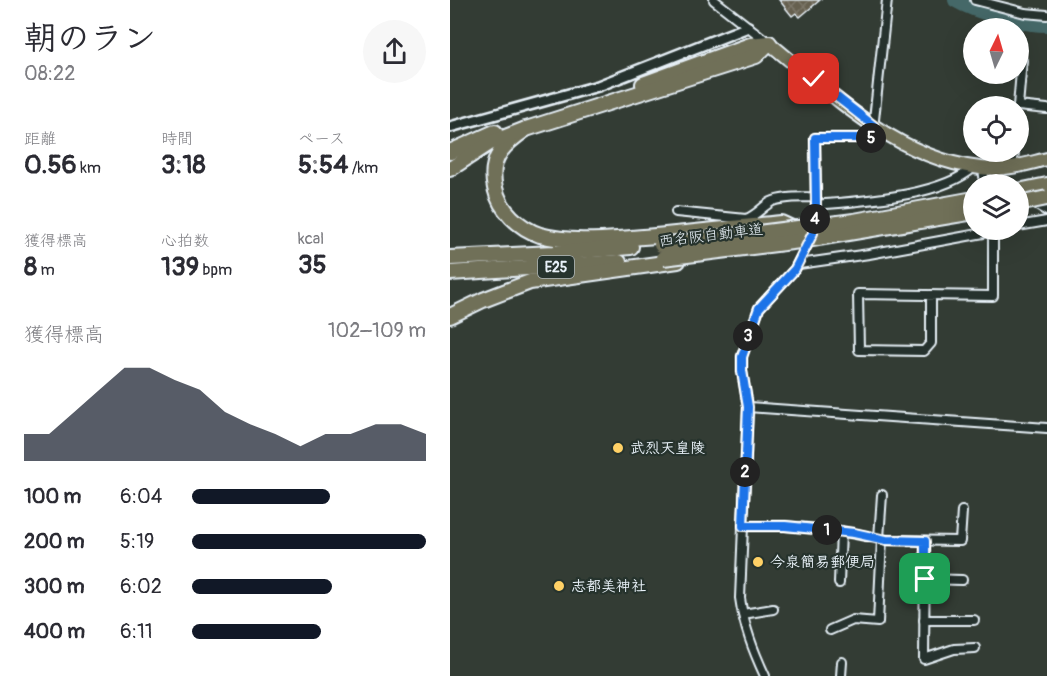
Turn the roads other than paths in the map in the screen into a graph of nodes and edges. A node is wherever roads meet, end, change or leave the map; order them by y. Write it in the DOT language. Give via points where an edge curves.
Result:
graph roads {
  1 [pos="714,0"];
  2 [pos="887,0"];
  3 [pos="975,0"];
  4 [pos="1047,15"];
  5 [pos="748,27"];
  6 [pos="769,43"];
  7 [pos="1029,108"];
  8 [pos="1047,110"];
  9 [pos="874,126"];
  10 [pos="450,127"];
  11 [pos="507,127"];
  12 [pos="526,129"];
  13 [pos="450,152"];
  14 [pos="450,159"];
  15 [pos="1047,159"];
  16 [pos="1013,162"];
  17 [pos="1012,167"];
  18 [pos="984,168"];
  19 [pos="450,169"];
  20 [pos="985,174"];
  21 [pos="992,174"];
  22 [pos="1047,184"];
  23 [pos="1029,189"];
  24 [pos="1047,198"];
  25 [pos="1029,199"];
  26 [pos="816,201"];
  27 [pos="963,202"];
  28 [pos="1029,202"];
  29 [pos="1047,211"];
  30 [pos="676,212"];
  31 [pos="963,214"];
  32 [pos="1047,221"];
  33 [pos="1029,224"];
  34 [pos="963,236"];
  35 [pos="996,240"];
  36 [pos="662,251"];
  37 [pos="450,258"];
  38 [pos="799,264"];
  39 [pos="450,273"];
  40 [pos="931,295"];
  41 [pos="450,316"];
  42 [pos="748,407"];
  43 [pos="1047,429"];
  44 [pos="882,495"];
  45 [pos="962,512"];
  46 [pos="743,526"];
  47 [pos="841,531"];
  48 [pos="880,538"];
  49 [pos="925,541"];
  50 [pos="925,579"];
  51 [pos="962,580"];
  52 [pos="839,584"];
  53 [pos="773,609"];
  54 [pos="743,614"];
  55 [pos="924,620"];
  56 [pos="974,620"];
  57 [pos="831,630"];
  58 [pos="975,648"];
  59 [pos="842,662"];
  60 [pos="765,676"];
  61 [pos="841,676"];
  1 -- 5 [label="street"];
  2 -- 9 [label="street"];
  3 -- 4 [label="street"];
  5 -- 6 [label="street"];
  5 -- 10 [label="street" via="598,86"];
  6 -- 9 [label="main road"];
  6 -- 11 [label="highway" via="750,45 617,94"];
  6 -- 12 [label="highway" via="756,56"];
  7 -- 8 [label="street"];
  9 -- 18 [label="main road" via="932,156"];
  9 -- 26 [label="street" via="872,138 815,138"];
  11 -- 13 [label="highway"];
  11 -- 14 [label="highway"];
  12 -- 19 [label="highway" via="490,143"];
  12 -- 36 [label="highway" via="508,141 495,161 495,189 510,216 523,227 550,237"];
  15 -- 17 [label="main road"];
  16 -- 17 [label="street"];
  17 -- 18 [label="main road"];
  18 -- 20 [label="street"];
  18 -- 21 [label="street"];
  18 -- 26 [label="street" via="930,189 861,201"];
  22 -- 23 [label="highway"];
  24 -- 28 [label="highway, bridge"];
  25 -- 29 [label="street"];
  26 -- 30 [label="street" via="775,200 746,219"];
  26 -- 38 [label="street" via="813,233"];
  27 -- 36 [label="highway, 西名阪自動車道 / E25, bridge"];
  31 -- 36 [label="highway, 西名阪自動車道 / E25, bridge" via="800,242 690,255"];
  32 -- 33 [label="street"];
  34 -- 38 [label="street"];
  35 -- 40 [label="street" via="993,296"];
  36 -- 37 [label="highway, 西名阪自動車道 / E25"];
  36 -- 39 [label="highway, 西名阪自動車道 / E25"];
  36 -- 41 [label="highway" via="530,282"];
  38 -- 42 [label="street" via="759,308 745,344 742,371"];
  40 -- 40 [label="street" via="858,294 858,350 924,351 930,343"];
  42 -- 43 [label="street"];
  42 -- 46 [label="street"];
  44 -- 48 [label="street"];
  45 -- 49 [label="street" via="960,542"];
  46 -- 47 [label="street"];
  46 -- 54 [label="street"];
  47 -- 48 [label="street"];
  47 -- 52 [label="street"];
  48 -- 49 [label="street"];
  48 -- 57 [label="street" via="878,622 854,620"];
  49 -- 50 [label="street"];
  50 -- 51 [label="street"];
  50 -- 55 [label="street"];
  53 -- 54 [label="street"];
  54 -- 60 [label="street" via="750,643"];
  55 -- 56 [label="street"];
  55 -- 58 [label="street" via="924,659 954,649"];
  59 -- 61 [label="street"];
}
